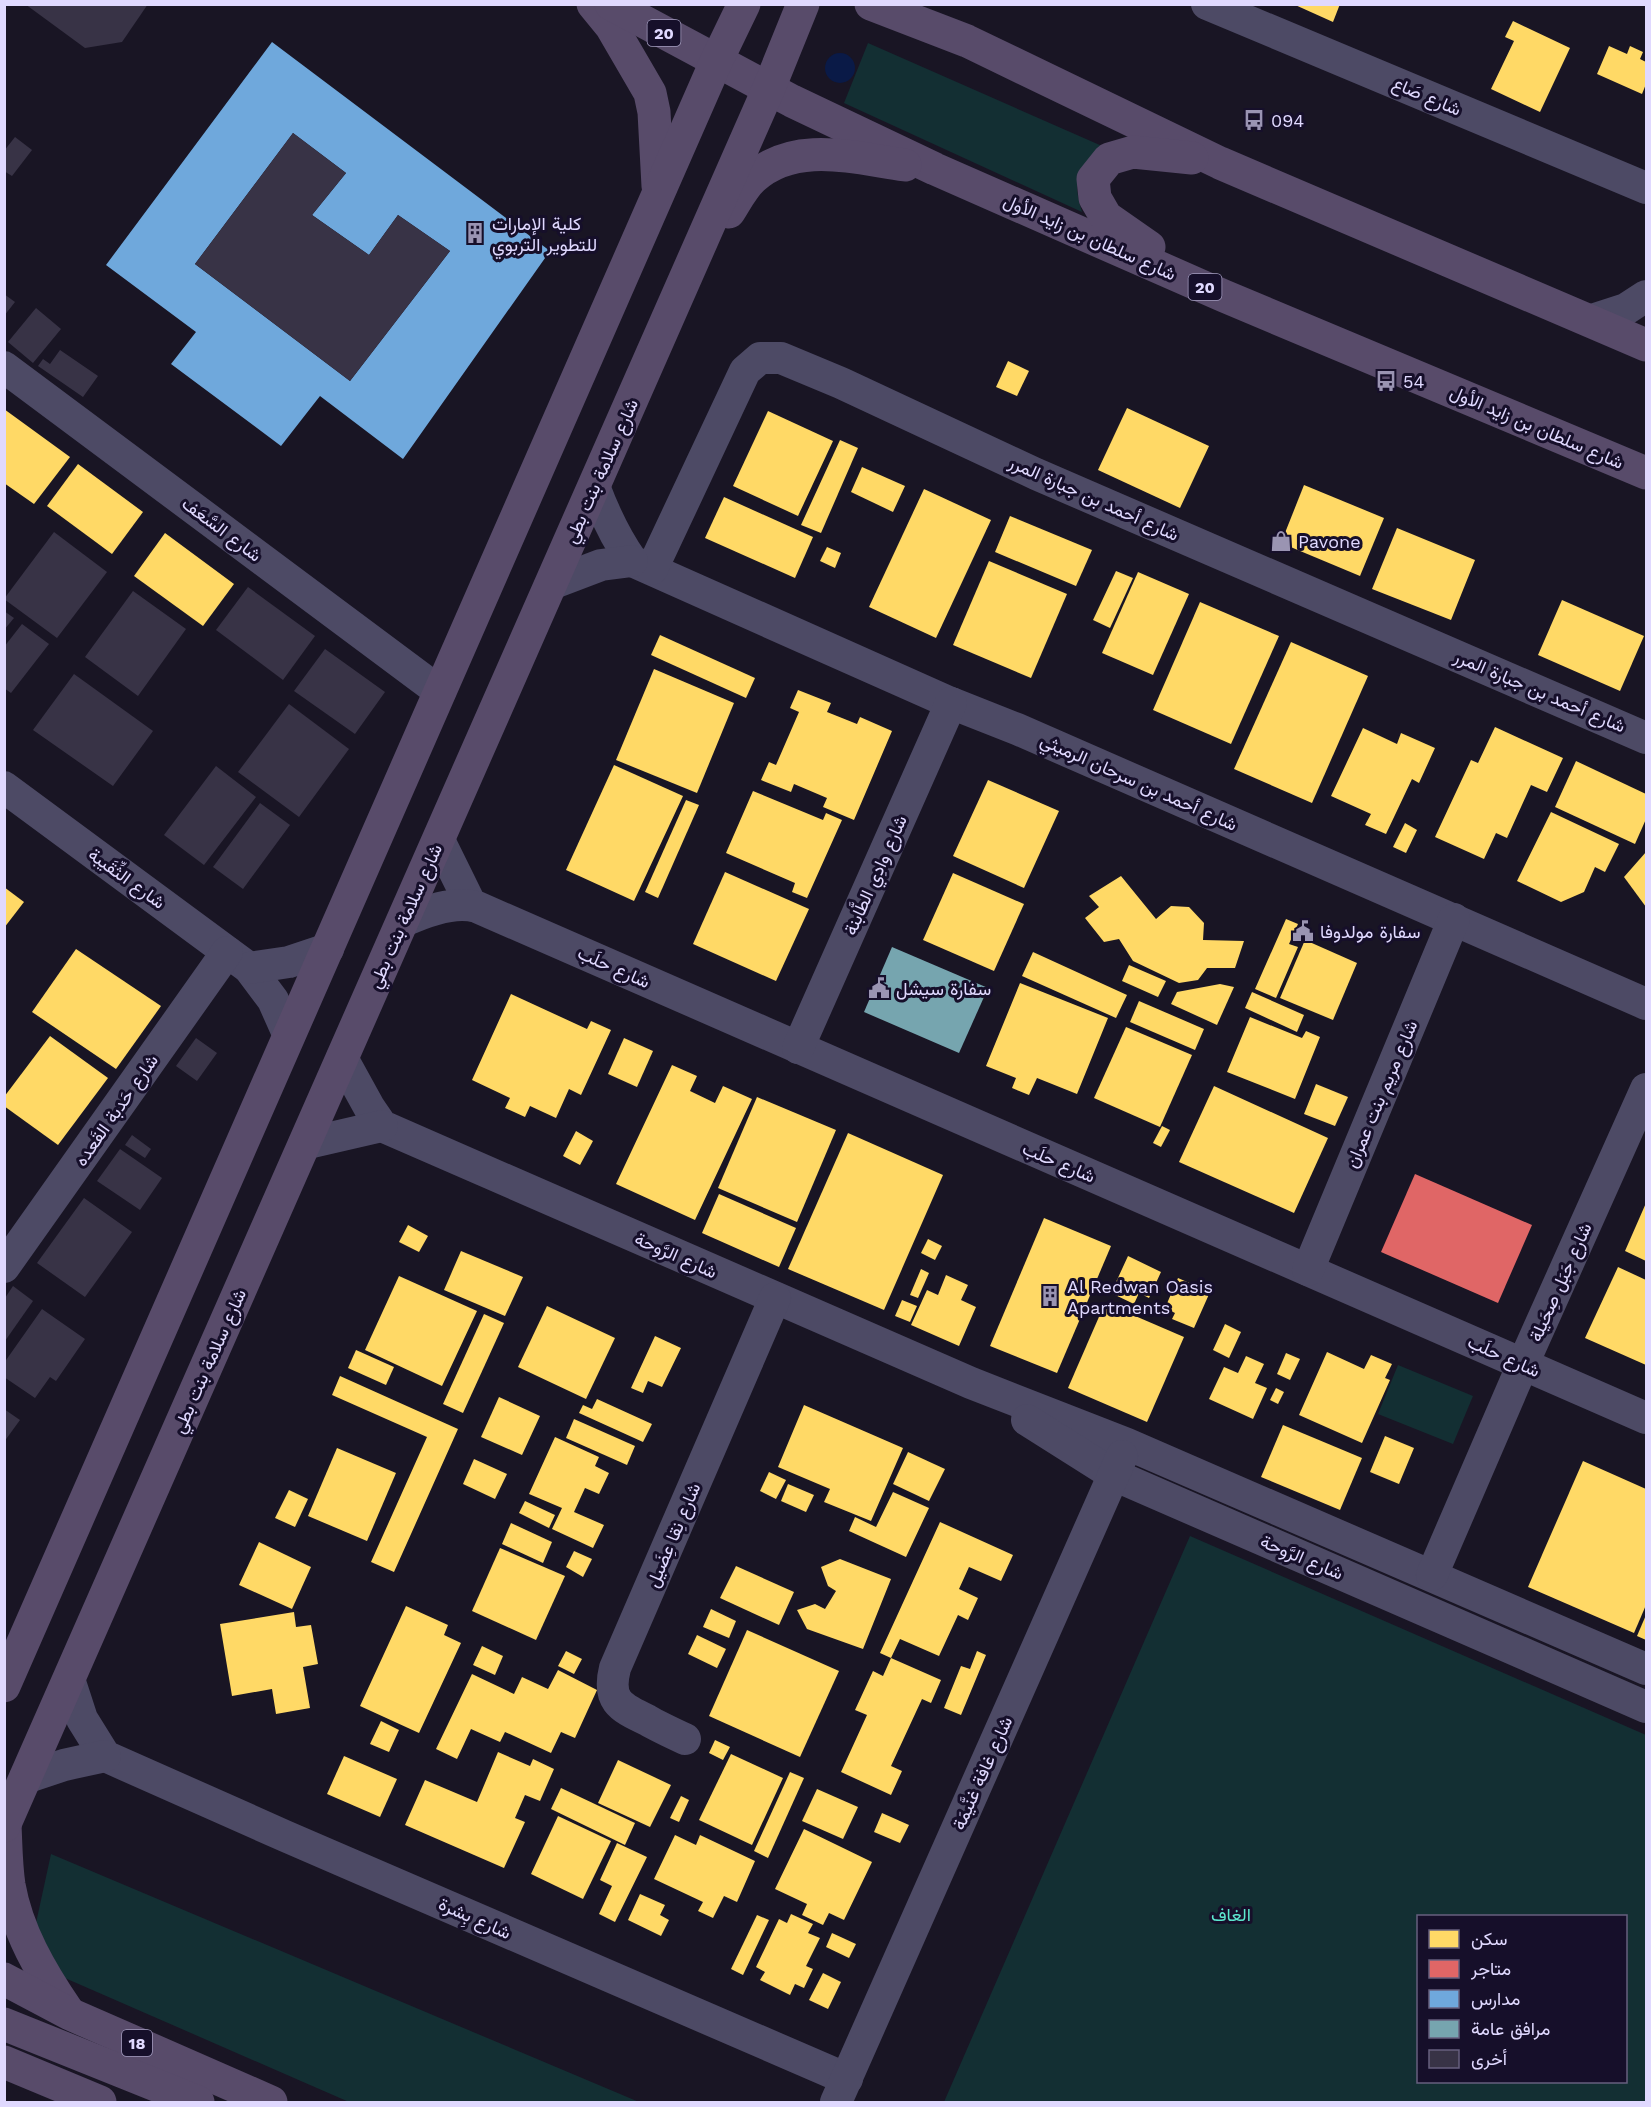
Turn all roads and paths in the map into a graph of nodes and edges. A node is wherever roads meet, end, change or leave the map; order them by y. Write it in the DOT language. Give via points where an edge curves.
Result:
graph roads {
  1 [pos="593,4"];
  2 [pos="611,4"];
  3 [pos="744,4"];
  4 [pos="803,4"];
  5 [pos="871,4"];
  6 [pos="920,4"];
  7 [pos="1208,4"];
  8 [pos="967,41"];
  9 [pos="716,62"];
  10 [pos="769,88"];
  11 [pos="1220,163"];
  12 [pos="935,169"];
  13 [pos="1647,188"];
  14 [pos="659,192"];
  15 [pos="691,265"];
  16 [pos="1224,296"];
  17 [pos="1647,296"];
  18 [pos="1592,320"];
  19 [pos="1647,345"];
  20 [pos="4,367"];
  21 [pos="1647,473"];
  22 [pos="594,486"];
  23 [pos="642,565"];
  24 [pos="551,584"];
  25 [pos="440,692"];
  26 [pos="951,703"];
  27 [pos="1641,735"];
  28 [pos="4,787"];
  29 [pos="439,840"];
  30 [pos="471,905"];
  31 [pos="1454,919"];
  32 [pos="404,921"];
  33 [pos="328,948"];
  34 [pos="238,960"];
  35 [pos="1647,1004"];
  36 [pos="290,1036"];
  37 [pos="798,1048"];
  38 [pos="342,1058"];
  39 [pos="1647,1089"];
  40 [pos="381,1126"];
  41 [pos="304,1144"];
  42 [pos="4,1267"];
  43 [pos="1308,1270"];
  44 [pos="775,1298"];
  45 [pos="1523,1364"];
  46 [pos="971,1383"];
  47 [pos="1647,1418"];
  48 [pos="1127,1444"];
  49 [pos="1114,1475"];
  50 [pos="1432,1575"];
  51 [pos="1647,1669"];
  52 [pos="7,1674"];
  53 [pos="69,1679"];
  54 [pos="1647,1707"];
  55 [pos="685,1739"];
  56 [pos="105,1755"];
  57 [pos="26,1778"];
  58 [pos="5,1825"];
  59 [pos="4,1979"];
  60 [pos="70,2014"];
  61 [pos="4,2024"];
  62 [pos="4,2062"];
  63 [pos="4,2081"];
  64 [pos="48,2081"];
  65 [pos="841,2091"];
  66 [pos="100,2103"];
  67 [pos="198,2103"];
  68 [pos="272,2103"];
  1 -- 14 [label="main road" via="611,26 650,93"];
  2 -- 9 [label="main road, شارع سلطان بن زايد الأول / 20"];
  3 -- 9 [label="main road"];
  4 -- 10 [label="main road, شارع سلامة بنت بطي"];
  5 -- 8 [label="main road"];
  6 -- 8 [label="main road"];
  7 -- 13 [label="street, شارع صَاع"];
  8 -- 11 [label="main road"];
  9 -- 10 [label="main road, شارع سلطان بن زايد الأول / 20"];
  9 -- 14 [label="main road"];
  10 -- 12 [label="main road, شارع سلطان بن زايد الأول / 20"];
  10 -- 15 [label="main road, شارع سلامة بنت بطي"];
  11 -- 16 [label="main road" via="1133,152 1109,159 1093,179 1095,198 1106,217"];
  11 -- 18 [label="main road"];
  12 -- 15 [label="main road" via="818,153 786,157 753,178"];
  12 -- 16 [label="main road, شارع سلطان بن زايد الأول / 20"];
  14 -- 25 [label="main road"];
  15 -- 22 [label="main road, شارع سلامة بنت بطي"];
  16 -- 21 [label="main road, شارع سلطان بن زايد الأول / 20"];
  17 -- 18 [label="street" via="1626,309"];
  18 -- 19 [label="main road"];
  20 -- 25 [label="street, شارع السَّعَف"];
  22 -- 23 [label="street" via="618,542"];
  22 -- 24 [label="main road, شارع سلامة بنت بطي"];
  23 -- 24 [label="street" via="601,565"];
  23 -- 26 [label="street, شارع أحمد بن سرحان الرميثي"];
  23 -- 27 [label="street, شارع أحمد بن جبارة المرر" via="745,371 760,358 781,358 1036,474"];
  24 -- 29 [label="main road, شارع سلامة بنت بطي"];
  25 -- 33 [label="main road"];
  26 -- 31 [label="street, شارع أحمد بن سرحان الرميثي"];
  26 -- 37 [label="street, شارع وادِي الطَّابنة"];
  28 -- 34 [label="street, شارع الثِّقَيبة"];
  29 -- 30 [label="street"];
  29 -- 32 [label="main road, شارع سلامة بنت بطي"];
  30 -- 32 [label="street" via="436,909"];
  30 -- 37 [label="street, شارع حلَب"];
  31 -- 35 [label="street, شارع أحمد بن سرحان الرميثي"];
  31 -- 43 [label="street, شارع مريم بنت عمران"];
  32 -- 38 [label="main road, شارع سلامة بنت بطي"];
  33 -- 34 [label="street" via="290,962"];
  33 -- 36 [label="main road"];
  34 -- 36 [label="street, شارع الثِّقَيبة" via="273,1000"];
  34 -- 42 [label="street, شارع حَدبة القَعده"];
  36 -- 52 [label="main road"];
  37 -- 43 [label="street, شارع حلَب"];
  38 -- 40 [label="street"];
  38 -- 41 [label="main road, شارع سلامة بنت بطي"];
  39 -- 45 [label="street, شارع جَبَل صِحَيلة"];
  40 -- 41 [label="street"];
  40 -- 44 [label="street, شارع الرَّوحة"];
  41 -- 53 [label="main road, شارع سلامة بنت بطي"];
  43 -- 45 [label="street, شارع حلَب"];
  44 -- 46 [label="street, شارع الرَّوحة"];
  44 -- 55 [label="street, شارع نِقا عِضَيل" via="612,1682 623,1709"];
  45 -- 47 [label="street, شارع حلَب"];
  45 -- 50 [label="street, شارع جَبَل صِحَيلة"];
  46 -- 48 [label="street, شارع الرَّوحة"];
  46 -- 49 [label="street, شارع الرَّوحة"];
  48 -- 49 [label="street, شارع غافة غنَّيمَة"];
  48 -- 50 [label="street, شارع الرَّوحة"];
  49 -- 54 [label="street, شارع الرَّوحة"];
  49 -- 65 [label="street, شارع غافة غنَّيمَة"];
  50 -- 51 [label="street, شارع الرَّوحة"];
  53 -- 56 [label="street" via="82,1719"];
  53 -- 57 [label="main road, شارع سلامة بنت بطي"];
  56 -- 57 [label="street"];
  56 -- 65 [label="street, شارع بِشرة"];
  57 -- 58 [label="main road, شارع سلامة بنت بطي"];
  58 -- 60 [label="main road" via="9,1885 18,1920 45,1978"];
  59 -- 60 [label="main road, 18"];
  60 -- 68 [label="main road, 18"];
  61 -- 67 [label="main road"];
  62 -- 64 [label="main road"];
  63 -- 64 [label="main road"];
  64 -- 66 [label="main road"];
}
